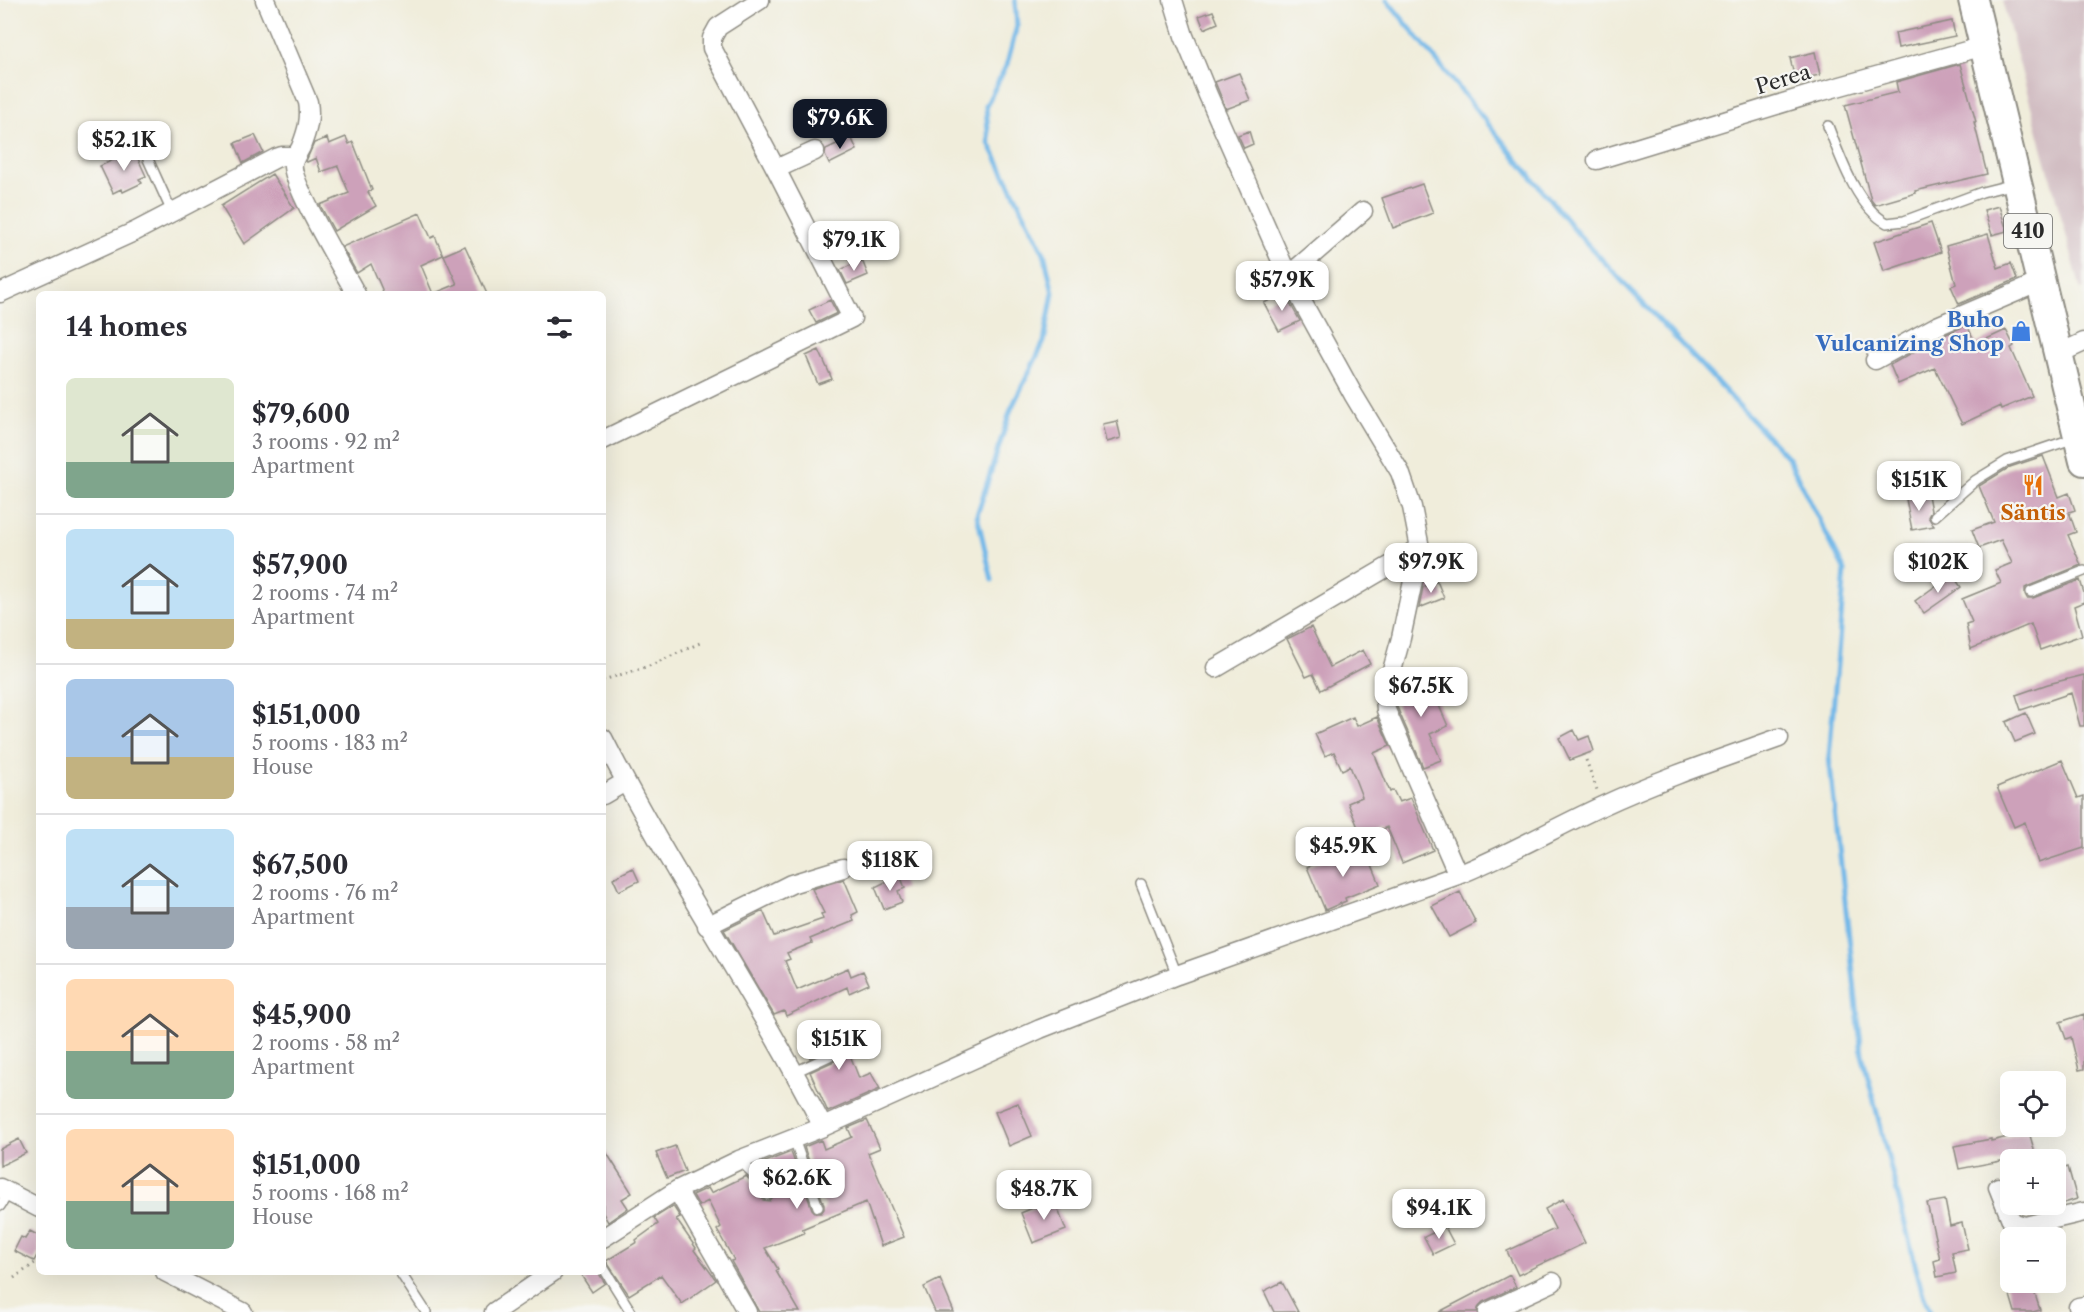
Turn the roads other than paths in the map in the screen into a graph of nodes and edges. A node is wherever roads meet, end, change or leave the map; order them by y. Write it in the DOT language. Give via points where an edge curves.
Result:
graph roads {
  1 [pos="265,0"];
  2 [pos="760,0"];
  3 [pos="1173,0"];
  4 [pos="1973,0"];
  5 [pos="1984,46"];
  6 [pos="1828,126"];
  7 [pos="137,135"];
  8 [pos="815,151"];
  9 [pos="296,156"];
  10 [pos="1597,160"];
  11 [pos="776,169"];
  12 [pos="2016,183"];
  13 [pos="1363,211"];
  14 [pos="172,212"];
  15 [pos="1288,276"];
  16 [pos="2040,282"];
  17 [pos="354,291"];
  18 [pos="0,292"];
  19 [pos="2084,342"];
  20 [pos="2058,354"];
  21 [pos="1875,360"];
  22 [pos="606,439"];
  23 [pos="2082,449"];
  24 [pos="1935,516"];
  25 [pos="1420,548"];
  26 [pos="2084,572"];
  27 [pos="2031,592"];
  28 [pos="1216,668"];
  29 [pos="1779,738"];
  30 [pos="606,744"];
  31 [pos="625,782"];
  32 [pos="606,793"];
  33 [pos="843,868"];
  34 [pos="1458,875"];
  35 [pos="1141,884"];
  36 [pos="707,926"];
  37 [pos="1177,975"];
  38 [pos="838,1052"];
  39 [pos="795,1072"];
  40 [pos="823,1127"];
  41 [pos="794,1139"];
  42 [pos="739,1160"];
  43 [pos="1998,1187"];
  44 [pos="677,1190"];
  45 [pos="3,1195"];
  46 [pos="767,1195"];
  47 [pos="36,1207"];
  48 [pos="818,1207"];
  49 [pos="2084,1212"];
  50 [pos="606,1236"];
  51 [pos="606,1272"];
  52 [pos="171,1275"];
  53 [pos="402,1275"];
  54 [pos="549,1275"];
  55 [pos="1553,1282"];
  56 [pos="243,1312"];
  57 [pos="426,1312"];
  58 [pos="494,1312"];
  59 [pos="631,1312"];
  60 [pos="747,1312"];
  61 [pos="1488,1312"];
  1 -- 9 [label="street" via="308,102 310,116"];
  2 -- 11 [label="street" via="718,27 712,48"];
  3 -- 15 [label="street" via="1208,95"];
  4 -- 5 [label="main road, 410"];
  5 -- 10 [label="street, Perea"];
  5 -- 12 [label="main road, 410"];
  6 -- 12 [label="lane" via="1842,163 1869,210 1887,223 1904,221"];
  7 -- 14 [label="lane"];
  8 -- 11 [label="street"];
  9 -- 14 [label="street" via="276,158"];
  9 -- 17 [label="street" via="295,176"];
  11 -- 22 [label="street" via="852,318"];
  12 -- 16 [label="main road, 410"];
  13 -- 15 [label="street"];
  14 -- 18 [label="street"];
  15 -- 25 [label="street" via="1400,472"];
  16 -- 20 [label="main road, 410"];
  16 -- 21 [label="street" via="1937,326"];
  19 -- 20 [label="street"];
  20 -- 23 [label="main road, 410"];
  23 -- 24 [label="lane" via="2007,461 1976,480"];
  25 -- 28 [label="street"];
  25 -- 34 [label="street" via="1385,696 1386,710"];
  26 -- 27 [label="lane"];
  29 -- 34 [label="street" via="1603,805 1492,862"];
  30 -- 31 [label="street"];
  31 -- 32 [label="street"];
  31 -- 36 [label="street"];
  33 -- 36 [label="street" via="791,884"];
  34 -- 37 [label="street"];
  35 -- 37 [label="lane"];
  36 -- 39 [label="street"];
  37 -- 40 [label="street" via="1040,1029"];
  38 -- 39 [label="lane"];
  39 -- 40 [label="street"];
  40 -- 41 [label="street"];
  41 -- 42 [label="street"];
  41 -- 48 [label="lane"];
  42 -- 44 [label="street"];
  42 -- 46 [label="lane" via="761,1181"];
  43 -- 49 [label="street" via="2012,1222 2018,1225"];
  44 -- 50 [label="street"];
  44 -- 60 [label="street"];
  45 -- 47 [label="street"];
  51 -- 59 [label="lane"];
  52 -- 56 [label="street"];
  53 -- 57 [label="lane"];
  54 -- 58 [label="street"];
  55 -- 61 [label="street"];
}
